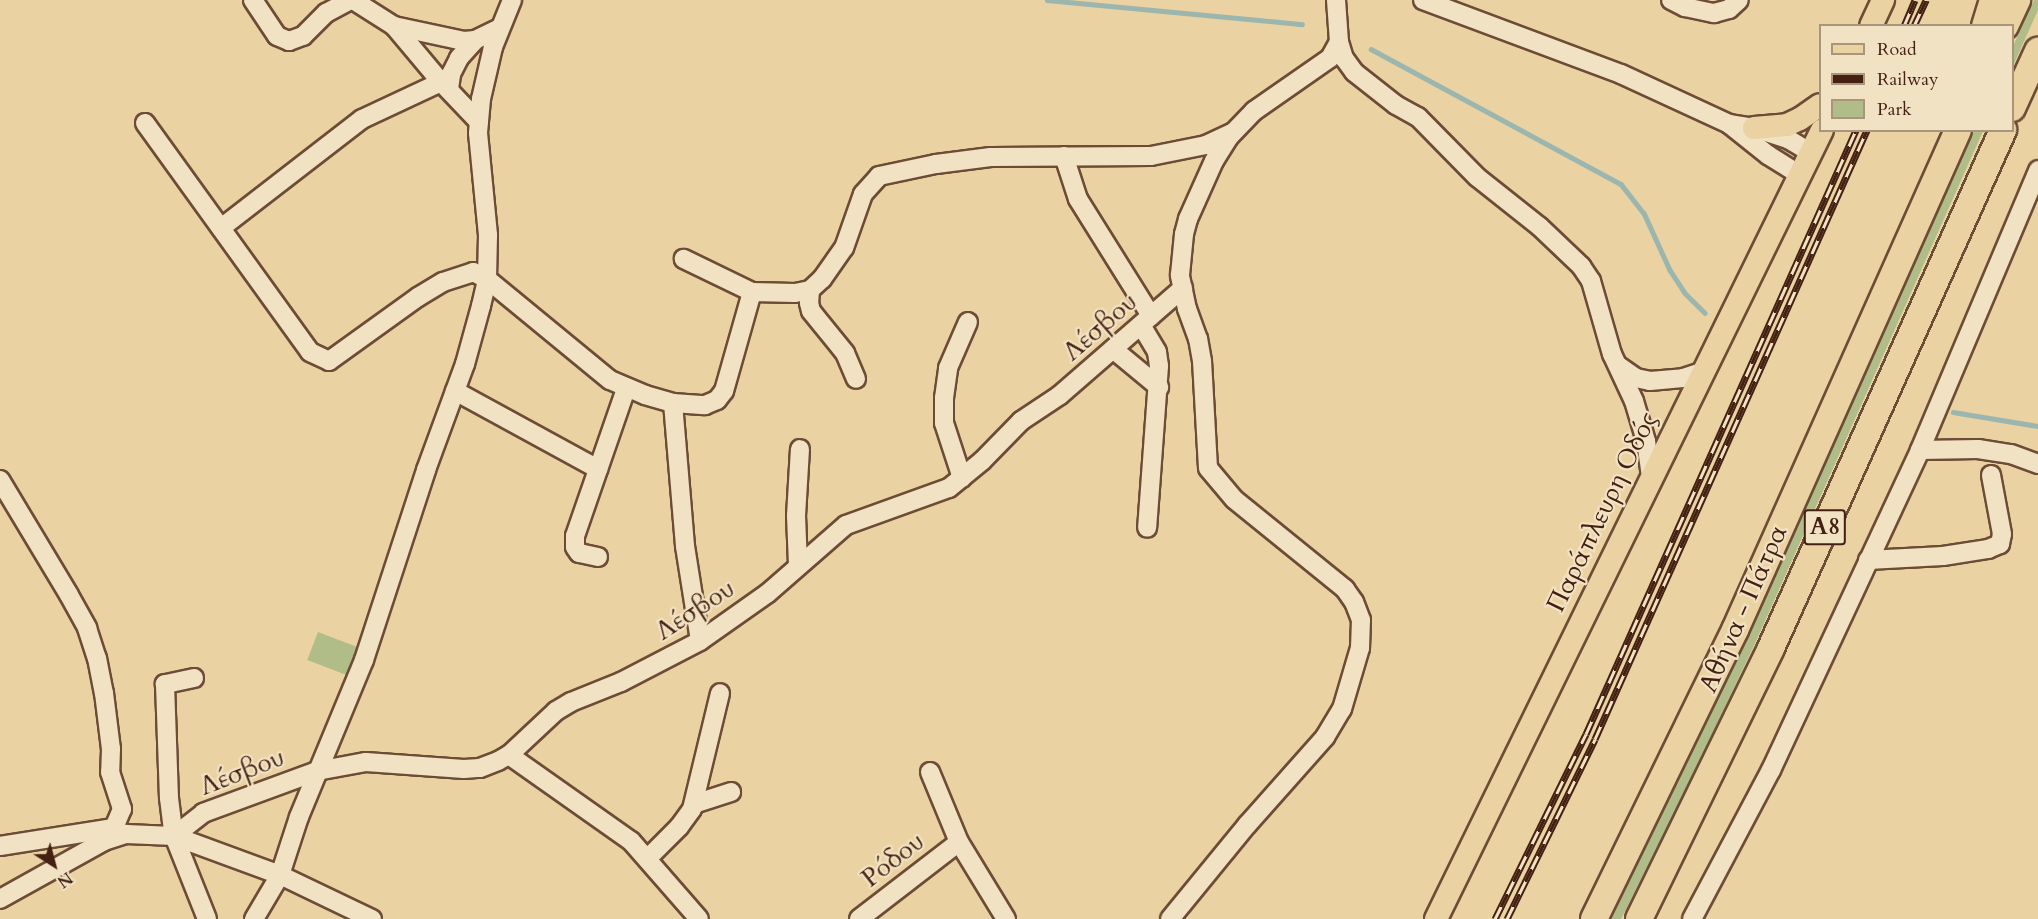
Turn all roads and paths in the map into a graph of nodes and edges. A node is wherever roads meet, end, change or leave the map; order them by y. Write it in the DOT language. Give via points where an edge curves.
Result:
graph roads {
  1 [pos="254,0"];
  2 [pos="351,0"];
  3 [pos="512,0"];
  4 [pos="1336,0"];
  5 [pos="1423,0"];
  6 [pos="1671,0"];
  7 [pos="1739,0"];
  8 [pos="1883,0"];
  9 [pos="1994,0"];
  10 [pos="2017,0"];
  11 [pos="1872,24"];
  12 [pos="1986,24"];
  13 [pos="2006,24"];
  14 [pos="394,26"];
  15 [pos="500,28"];
  16 [pos="475,40"];
  17 [pos="1339,42"];
  18 [pos="2038,51"];
  19 [pos="445,86"];
  20 [pos="1819,106"];
  21 [pos="2014,106"];
  22 [pos="479,122"];
  23 [pos="145,123"];
  24 [pos="1729,124"];
  25 [pos="1754,128"];
  26 [pos="1234,132"];
  27 [pos="1821,132"];
  28 [pos="1957,132"];
  29 [pos="2001,132"];
  30 [pos="1811,153"];
  31 [pos="1064,156"];
  32 [pos="2038,170"];
  33 [pos="1800,175"];
  34 [pos="221,228"];
  35 [pos="684,259"];
  36 [pos="488,279"];
  37 [pos="1183,288"];
  38 [pos="810,290"];
  39 [pos="752,292"];
  40 [pos="1146,321"];
  41 [pos="968,322"];
  42 [pos="1113,349"];
  43 [pos="1619,366"];
  44 [pos="1702,372"];
  45 [pos="856,380"];
  46 [pos="1160,387"];
  47 [pos="626,389"];
  48 [pos="455,391"];
  49 [pos="673,403"];
  50 [pos="800,449"];
  51 [pos="1920,450"];
  52 [pos="2038,464"];
  53 [pos="598,469"];
  54 [pos="1991,475"];
  55 [pos="962,477"];
  56 [pos="1651,477"];
  57 [pos="0,480"];
  58 [pos="1147,528"];
  59 [pos="598,557"];
  60 [pos="1868,560"];
  61 [pos="798,565"];
  62 [pos="700,641"];
  63 [pos="194,678"];
  64 [pos="720,693"];
  65 [pos="509,755"];
  66 [pos="317,771"];
  67 [pos="930,772"];
  68 [pos="731,792"];
  69 [pos="693,804"];
  70 [pos="109,835"];
  71 [pos="174,836"];
  72 [pos="958,842"];
  73 [pos="0,846"];
  74 [pos="647,859"];
  75 [pos="280,875"];
  76 [pos="0,898"];
  77 [pos="207,919"];
  78 [pos="254,919"];
  79 [pos="372,919"];
  80 [pos="699,919"];
  81 [pos="859,919"];
  82 [pos="1006,919"];
  83 [pos="1170,919"];
  84 [pos="1436,919"];
  85 [pos="1594,919"];
  86 [pos="1639,919"];
  87 [pos="1692,919"];
  1 -- 2 [label="street" via="278,36 289,40 303,36 326,13"];
  2 -- 14 [label="street"];
  3 -- 15 [label="street"];
  4 -- 17 [label="street"];
  5 -- 24 [label="street" via="1622,74"];
  6 -- 7 [label="street" via="1714,13 1729,9"];
  8 -- 11 [label="main road"];
  9 -- 12 [label="highway"];
  10 -- 13 [label="highway"];
  14 -- 16 [label="street"];
  14 -- 19 [label="street"];
  15 -- 16 [label="street"];
  15 -- 22 [label="street"];
  16 -- 19 [label="street" via="459,58"];
  17 -- 26 [label="street" via="1330,58 1254,111"];
  17 -- 43 [label="street" via="1344,58 1369,86 1418,117 1478,177 1581,266 1600,306"];
  18 -- 21 [label="highway"];
  19 -- 22 [label="street"];
  19 -- 34 [label="street" via="362,119"];
  20 -- 25 [label="main road" via="1786,125"];
  22 -- 36 [label="street" via="488,217"];
  23 -- 34 [label="street"];
  24 -- 25 [label="street"];
  24 -- 33 [label="street"];
  25 -- 30 [label="street" via="1788,139"];
  26 -- 31 [label="street" via="1206,145 1150,156"];
  26 -- 37 [label="street" via="1214,161 1188,219 1181,257"];
  27 -- 30 [label="main road, Παράπλευρη Οδός"];
  28 -- 85 [label="highway, Αθήνα - Πάτρα / Α8" via="1735,630"];
  29 -- 86 [label="highway, Αθήνα - Πάτρα / Α8" via="1771,648"];
  30 -- 33 [label="main road, Παράπλευρη Οδός"];
  31 -- 38 [label="street" via="962,160 879,177 863,194 844,248"];
  31 -- 40 [label="street" via="1077,199"];
  32 -- 51 [label="street"];
  33 -- 44 [label="main road, Παράπλευρη Οδός"];
  34 -- 36 [label="street" via="310,352 329,361 443,282 473,272"];
  35 -- 39 [label="street"];
  36 -- 47 [label="street"];
  36 -- 48 [label="street"];
  37 -- 40 [label="street, Λέσβου"];
  37 -- 83 [label="street" via="1202,361 1208,468 1234,499 1345,589 1360,620 1360,648 1342,709 1325,737"];
  38 -- 39 [label="street"];
  38 -- 45 [label="street" via="812,311 845,353"];
  39 -- 49 [label="street" via="724,392 705,405"];
  40 -- 42 [label="street, Λέσβου"];
  40 -- 46 [label="street" via="1157,352"];
  41 -- 55 [label="street" via="948,368 944,398 944,423"];
  42 -- 46 [label="street"];
  42 -- 55 [label="street, Λέσβου" via="1060,395 1021,421"];
  43 -- 44 [label="street" via="1636,378 1650,381"];
  43 -- 56 [label="street" via="1646,441"];
  44 -- 56 [label="main road, Παράπλευρη Οδός"];
  46 -- 58 [label="street"];
  47 -- 49 [label="street"];
  47 -- 53 [label="street"];
  48 -- 53 [label="street"];
  48 -- 66 [label="street" via="364,660"];
  49 -- 62 [label="street" via="686,556"];
  50 -- 61 [label="street"];
  51 -- 52 [label="street" via="1978,449 2011,454"];
  51 -- 60 [label="street"];
  53 -- 59 [label="street" via="575,536 575,547 579,553"];
  54 -- 60 [label="street" via="2002,534 2000,544 1943,556"];
  55 -- 61 [label="street, Λέσβου" via="930,496 846,525"];
  56 -- 84 [label="main road, Παράπλευρη Οδός"];
  57 -- 70 [label="street" via="87,627 97,657 111,749 110,772 122,809"];
  60 -- 87 [label="street" via="1771,770"];
  61 -- 62 [label="street, Λέσβου" via="768,593"];
  62 -- 65 [label="street, Λέσβου" via="621,682 571,702"];
  63 -- 71 [label="street" via="165,684"];
  64 -- 69 [label="street"];
  65 -- 66 [label="street, Λέσβου" via="480,768 366,762"];
  65 -- 74 [label="street" via="604,820"];
  66 -- 71 [label="street, Λέσβου" via="203,813"];
  66 -- 75 [label="street"];
  67 -- 72 [label="street"];
  68 -- 69 [label="street"];
  69 -- 74 [label="street" via="679,827"];
  70 -- 71 [label="street"];
  70 -- 73 [label="street"];
  70 -- 76 [label="street"];
  71 -- 75 [label="street"];
  71 -- 77 [label="street"];
  72 -- 81 [label="street, Ρόδου"];
  72 -- 82 [label="street"];
  74 -- 80 [label="street"];
  75 -- 78 [label="street"];
  75 -- 79 [label="street"];
}
